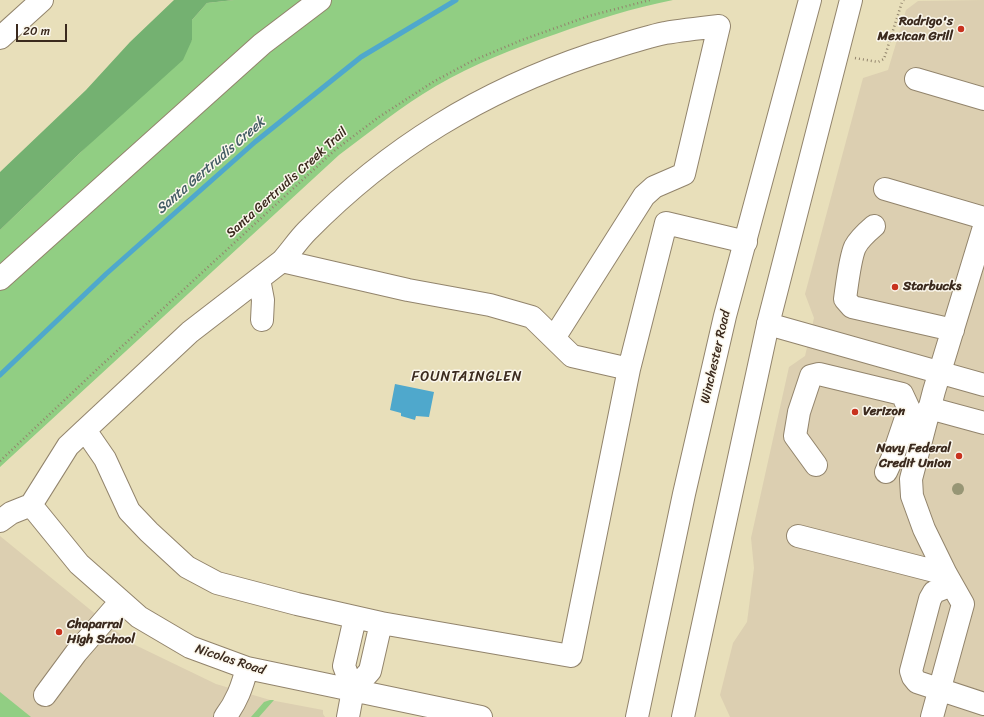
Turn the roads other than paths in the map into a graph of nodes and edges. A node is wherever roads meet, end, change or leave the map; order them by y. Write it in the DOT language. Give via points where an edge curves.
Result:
graph roads {
  1 [pos="42,0"];
  2 [pos="320,0"];
  3 [pos="810,0"];
  4 [pos="851,0"];
  5 [pos="0,38"];
  6 [pos="916,79"];
  7 [pos="984,99"];
  8 [pos="885,189"];
  9 [pos="984,218"];
  10 [pos="874,226"];
  11 [pos="984,227"];
  12 [pos="746,242"];
  13 [pos="282,261"];
  14 [pos="0,279"];
  15 [pos="259,279"];
  16 [pos="262,320"];
  17 [pos="768,324"];
  18 [pos="953,330"];
  19 [pos="554,338"];
  20 [pos="629,369"];
  21 [pos="940,373"];
  22 [pos="984,385"];
  23 [pos="929,408"];
  24 [pos="984,423"];
  25 [pos="85,430"];
  26 [pos="816,465"];
  27 [pos="886,472"];
  28 [pos="31,505"];
  29 [pos="0,521"];
  30 [pos="798,536"];
  31 [pos="949,579"];
  32 [pos="121,601"];
  33 [pos="355,618"];
  34 [pos="381,624"];
  35 [pos="247,668"];
  36 [pos="353,690"];
  37 [pos="940,690"];
  38 [pos="45,695"];
  39 [pos="984,704"];
  40 [pos="225,717"];
  41 [pos="348,717"];
  42 [pos="481,717"];
  43 [pos="637,717"];
  44 [pos="683,717"];
  45 [pos="932,717"];
  1 -- 5 [label="main road"];
  2 -- 14 [label="main road" via="262,44"];
  3 -- 12 [label="main road, Winchester Road"];
  4 -- 17 [label="main road"];
  6 -- 7 [label="main road"];
  8 -- 9 [label="main road"];
  10 -- 18 [label="main road" via="855,247 845,299 852,307"];
  11 -- 18 [label="main road"];
  12 -- 20 [label="main road" via="666,223"];
  12 -- 43 [label="main road, Winchester Road" via="725,316"];
  13 -- 15 [label="main road"];
  13 -- 19 [label="main road" via="532,316"];
  13 -- 19 [label="main road" via="306,232 382,164 415,140 484,98 555,67 610,49 665,34 719,26 684,174 654,187 644,196"];
  15 -- 16 [label="main road" via="263,300"];
  15 -- 25 [label="main road" via="190,332"];
  17 -- 21 [label="main road"];
  17 -- 44 [label="main road"];
  18 -- 21 [label="main road"];
  19 -- 20 [label="main road" via="572,356"];
  20 -- 34 [label="main road" via="571,656"];
  21 -- 22 [label="main road"];
  21 -- 23 [label="main road"];
  23 -- 24 [label="main road"];
  23 -- 31 [label="main road" via="911,479 912,496 924,529"];
  25 -- 28 [label="main road" via="68,446"];
  25 -- 33 [label="main road" via="105,459 129,511 187,567 217,583"];
  26 -- 27 [label="main road" via="795,436 799,412 811,376 819,374 902,394 909,409"];
  28 -- 29 [label="main road" via="11,513"];
  28 -- 32 [label="main road, Nicolas Road" via="79,564"];
  30 -- 31 [label="main road"];
  31 -- 37 [label="main road" via="964,604"];
  31 -- 37 [label="main road" via="930,599 911,671 917,682"];
  32 -- 35 [label="main road, Nicolas Road" via="139,617 190,647"];
  32 -- 38 [label="main road" via="76,653"];
  33 -- 34 [label="main road"];
  33 -- 36 [label="main road" via="344,666"];
  34 -- 36 [label="main road" via="370,671"];
  35 -- 36 [label="main road, Nicolas Road"];
  35 -- 40 [label="main road" via="234,705"];
  36 -- 41 [label="main road"];
  36 -- 42 [label="main road, Nicolas Road"];
  37 -- 39 [label="main road"];
  37 -- 45 [label="main road"];
}
